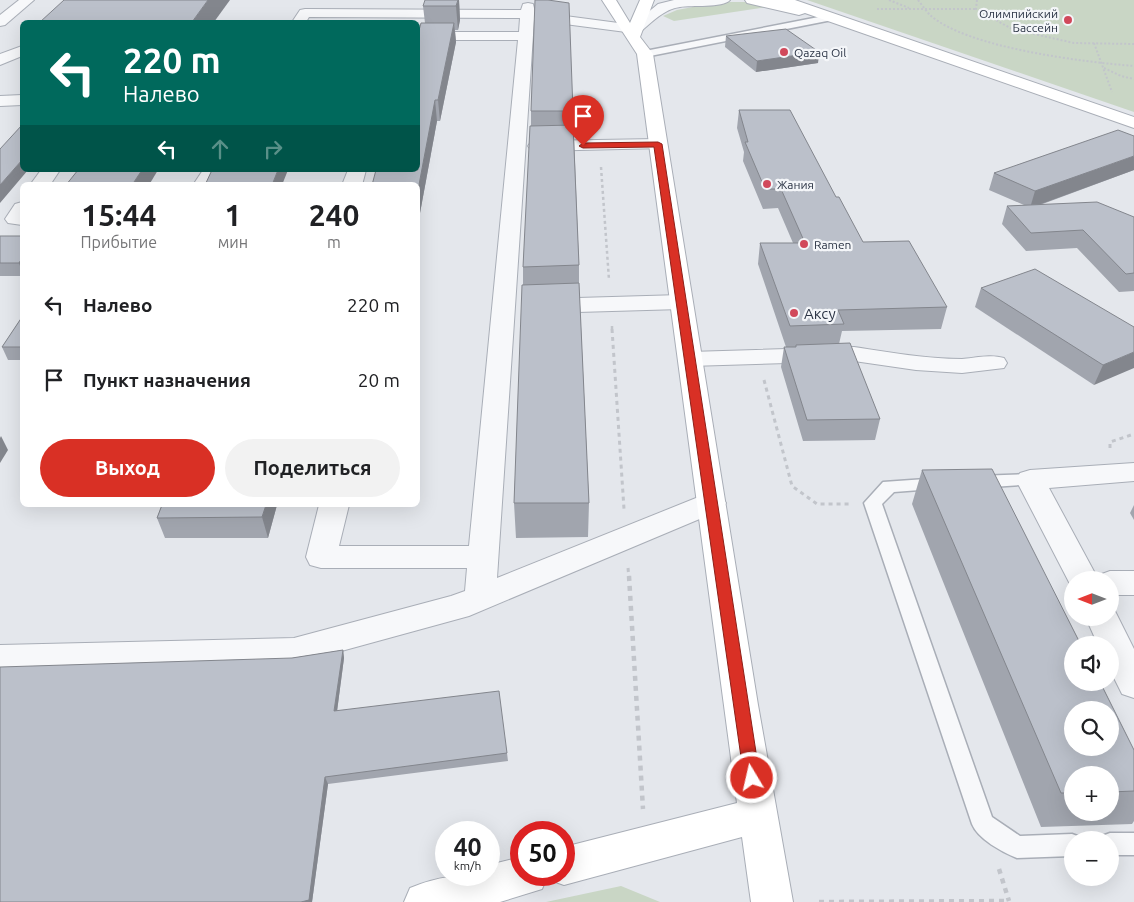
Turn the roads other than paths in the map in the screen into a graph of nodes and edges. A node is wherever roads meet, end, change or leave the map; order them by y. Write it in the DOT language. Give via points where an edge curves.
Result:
graph roads {
  1 [pos="27,0"];
  2 [pos="600,0"];
  3 [pos="648,0"];
  4 [pos="724,0"];
  5 [pos="730,0"];
  6 [pos="752,0"];
  7 [pos="778,3"];
  8 [pos="612,6"];
  9 [pos="829,18"];
  10 [pos="527,19"];
  11 [pos="300,20"];
  12 [pos="0,22"];
  13 [pos="631,31"];
  14 [pos="420,36"];
  15 [pos="20,52"];
  16 [pos="645,54"];
  17 [pos="0,60"];
  18 [pos="20,100"];
  19 [pos="0,101"];
  20 [pos="1134,123"];
  21 [pos="658,144"];
  22 [pos="516,147"];
  23 [pos="20,211"];
  24 [pos="20,219"];
  25 [pos="681,302"];
  26 [pos="504,308"];
  27 [pos="690,359"];
  28 [pos="995,363"];
  29 [pos="1134,472"];
  30 [pos="1030,480"];
  31 [pos="711,503"];
  32 [pos="334,507"];
  33 [pos="483,558"];
  34 [pos="1078,571"];
  35 [pos="1119,583"];
  36 [pos="1134,583"];
  37 [pos="480,598"];
  38 [pos="1106,626"];
  39 [pos="0,659"];
  40 [pos="1134,684"];
  41 [pos="758,815"];
  42 [pos="1119,844"];
  43 [pos="1134,844"];
  44 [pos="1064,846"];
  45 [pos="575,863"];
  46 [pos="510,882"];
  47 [pos="479,895"];
  48 [pos="425,902"];
  49 [pos="772,902"];
  1 -- 12 [label="street"];
  2 -- 8 [label="street"];
  3 -- 13 [label="main road"];
  4 -- 13 [label="street" via="679,3 663,8"];
  5 -- 7 [label="street"];
  6 -- 7 [label="main road"];
  7 -- 9 [label="main road"];
  8 -- 13 [label="main road"];
  9 -- 16 [label="lane"];
  9 -- 20 [label="main road"];
  10 -- 11 [label="street" via="514,13 305,13"];
  10 -- 13 [label="street"];
  10 -- 14 [label="street"];
  10 -- 22 [label="street"];
  13 -- 16 [label="main road"];
  15 -- 17 [label="street"];
  16 -- 21 [label="main road"];
  18 -- 19 [label="street"];
  21 -- 22 [label="street"];
  21 -- 25 [label="main road"];
  22 -- 26 [label="street"];
  23 -- 24 [label="street" via="15,219"];
  25 -- 26 [label="street"];
  25 -- 27 [label="main road"];
  26 -- 33 [label="street"];
  27 -- 28 [label="street" via="854,354 962,366"];
  27 -- 31 [label="main road"];
  29 -- 30 [label="street"];
  30 -- 34 [label="street"];
  30 -- 44 [label="lane" via="888,486 873,503 983,824 1017,847"];
  31 -- 37 [label="street"];
  31 -- 41 [label="main road"];
  32 -- 33 [label="street" via="321,558"];
  33 -- 37 [label="street"];
  35 -- 36 [label="street"];
  37 -- 39 [label="street" via="458,607 294,650"];
  38 -- 40 [label="street"];
  41 -- 45 [label="main road"];
  41 -- 49 [label="main road"];
  42 -- 43 [label="lane"];
  46 -- 47 [label="main road"];
  47 -- 48 [label="main road"];
}
